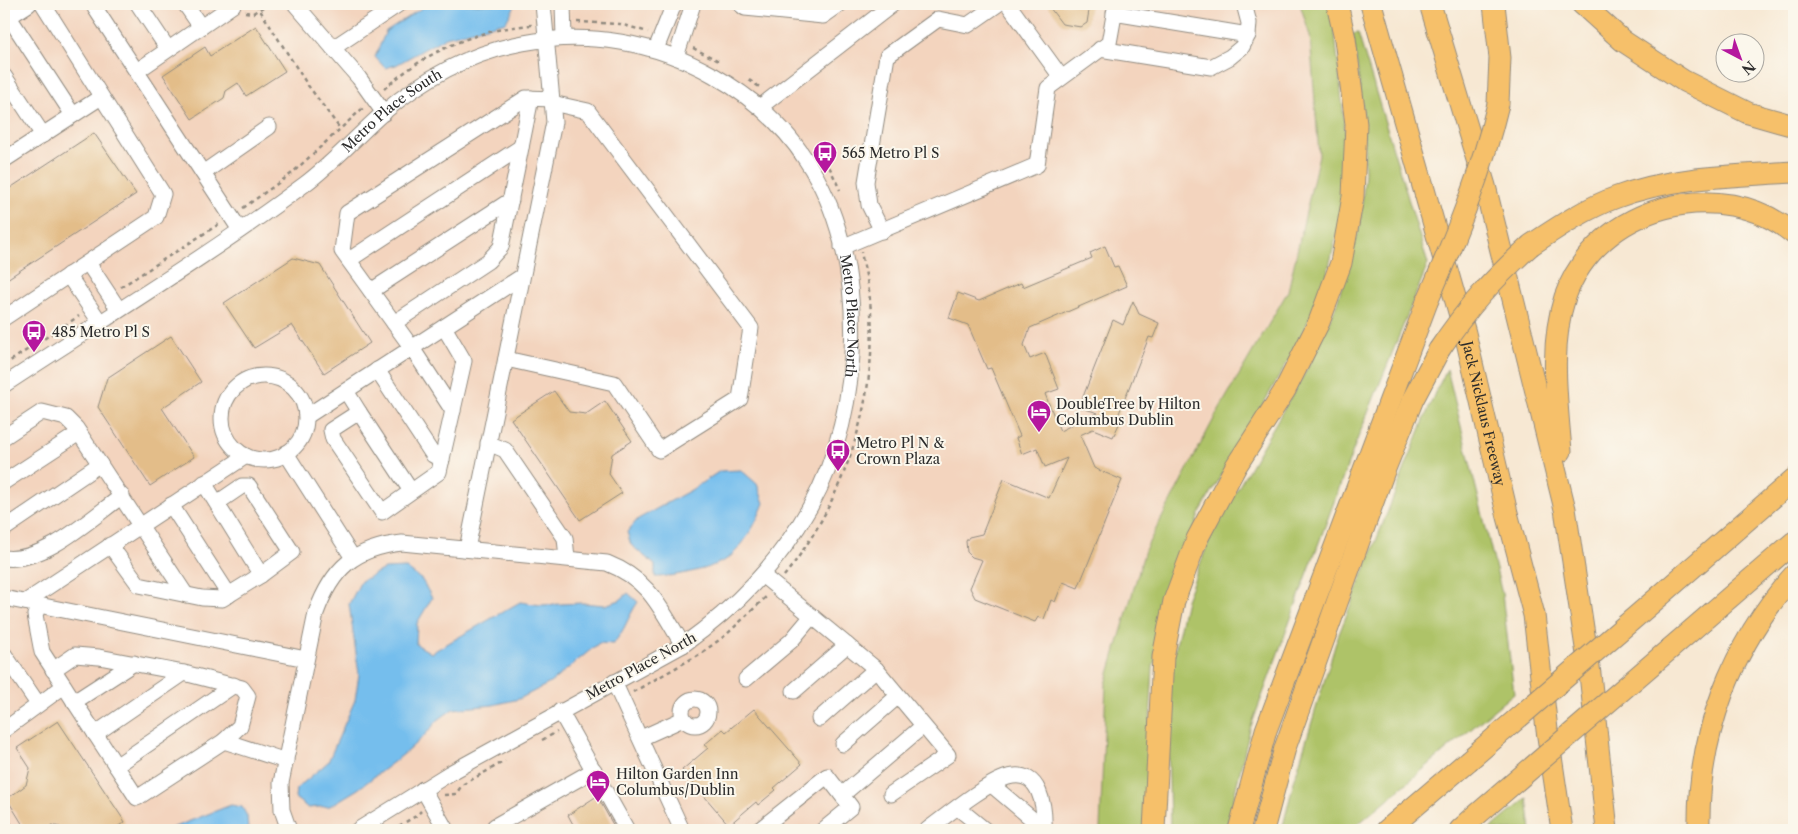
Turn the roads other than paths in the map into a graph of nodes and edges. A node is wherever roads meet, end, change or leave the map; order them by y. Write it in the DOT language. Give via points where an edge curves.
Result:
graph roads {
  1 [pos="29,4"];
  2 [pos="43,4"];
  3 [pos="100,4"];
  4 [pos="138,4"];
  5 [pos="185,4"];
  6 [pos="232,4"];
  7 [pos="295,4"];
  8 [pos="399,4"];
  9 [pos="543,4"];
  10 [pos="563,4"];
  11 [pos="674,4"];
  12 [pos="693,4"];
  13 [pos="740,4"];
  14 [pos="840,4"];
  15 [pos="893,4"];
  16 [pos="998,4"];
  17 [pos="1008,4"];
  18 [pos="1244,4"];
  19 [pos="1337,4"];
  20 [pos="1371,4"];
  21 [pos="1430,4"];
  22 [pos="1494,4"];
  23 [pos="1582,4"];
  24 [pos="1115,9"];
  25 [pos="6,19"];
  26 [pos="201,28"];
  27 [pos="564,31"];
  28 [pos="1248,35"];
  29 [pos="546,41"];
  30 [pos="659,42"];
  31 [pos="333,48"];
  32 [pos="677,49"];
  33 [pos="1100,49"];
  34 [pos="168,50"];
  35 [pos="136,71"];
  36 [pos="4,76"];
  37 [pos="1061,78"];
  38 [pos="101,96"];
  39 [pos="531,98"];
  40 [pos="552,101"];
  41 [pos="765,103"];
  42 [pos="384,113"];
  43 [pos="73,115"];
  44 [pos="1794,126"];
  45 [pos="269,127"];
  46 [pos="43,135"];
  47 [pos="521,146"];
  48 [pos="812,155"];
  49 [pos="5,156"];
  50 [pos="1794,172"];
  51 [pos="203,173"];
  52 [pos="511,200"];
  53 [pos="240,230"];
  54 [pos="882,231"];
  55 [pos="1794,234"];
  56 [pos="842,247"];
  57 [pos="349,260"];
  58 [pos="88,263"];
  59 [pos="68,276"];
  60 [pos="522,277"];
  61 [pos="371,292"];
  62 [pos="119,310"];
  63 [pos="4,318"];
  64 [pos="100,322"];
  65 [pos="394,323"];
  66 [pos="444,327"];
  67 [pos="412,348"];
  68 [pos="506,359"];
  69 [pos="378,370"];
  70 [pos="4,386"];
  71 [pos="346,390"];
  72 [pos="453,411"];
  73 [pos="359,412"];
  74 [pos="307,416"];
  75 [pos="79,434"];
  76 [pos="4,437"];
  77 [pos="488,443"];
  78 [pos="286,453"];
  79 [pos="246,456"];
  80 [pos="442,460"];
  81 [pos="100,464"];
  82 [pos="1794,464"];
  83 [pos="1794,480"];
  84 [pos="4,482"];
  85 [pos="204,483"];
  86 [pos="411,492"];
  87 [pos="122,496"];
  88 [pos="217,503"];
  89 [pos="171,505"];
  90 [pos="1565,509"];
  91 [pos="1743,524"];
  92 [pos="140,525"];
  93 [pos="4,529"];
  94 [pos="1794,542"];
  95 [pos="110,546"];
  96 [pos="467,549"];
  97 [pos="4,558"];
  98 [pos="353,558"];
  99 [pos="567,558"];
  100 [pos="261,575"];
  101 [pos="762,575"];
  102 [pos="1794,575"];
  103 [pos="186,595"];
  104 [pos="229,595"];
  105 [pos="4,598"];
  106 [pos="32,603"];
  107 [pos="812,616"];
  108 [pos="683,645"];
  109 [pos="847,645"];
  110 [pos="4,654"];
  111 [pos="306,659"];
  112 [pos="134,663"];
  113 [pos="53,670"];
  114 [pos="876,670"];
  115 [pos="184,673"];
  116 [pos="746,678"];
  117 [pos="614,682"];
  118 [pos="234,685"];
  119 [pos="64,686"];
  120 [pos="794,691"];
  121 [pos="898,696"];
  122 [pos="74,702"];
  123 [pos="38,704"];
  124 [pos="560,711"];
  125 [pos="683,719"];
  126 [pos="818,719"];
  127 [pos="5,726"];
  128 [pos="923,726"];
  129 [pos="95,734"];
  130 [pos="641,738"];
  131 [pos="224,741"];
  132 [pos="843,744"];
  133 [pos="286,761"];
  134 [pos="116,766"];
  135 [pos="594,770"];
  136 [pos="993,786"];
  137 [pos="423,789"];
  138 [pos="891,794"];
  139 [pos="842,795"];
  140 [pos="958,808"];
  141 [pos="4,827"];
  142 [pos="1464,827"];
  143 [pos="6,830"];
  144 [pos="289,830"];
  145 [pos="358,830"];
  146 [pos="446,830"];
  147 [pos="497,830"];
  148 [pos="627,830"];
  149 [pos="682,830"];
  150 [pos="759,830"];
  151 [pos="823,830"];
  152 [pos="927,830"];
  153 [pos="985,830"];
  154 [pos="1044,830"];
  155 [pos="1154,830"];
  156 [pos="1239,830"];
  157 [pos="1263,830"];
  158 [pos="1387,830"];
  159 [pos="1562,830"];
  160 [pos="1607,830"];
  161 [pos="1699,830"];
  1 -- 25 [label="street"];
  2 -- 38 [label="street"];
  3 -- 35 [label="street" via="95,8"];
  4 -- 34 [label="street"];
  5 -- 26 [label="street"];
  6 -- 26 [label="street"];
  7 -- 31 [label="street"];
  8 -- 31 [label="street"];
  9 -- 29 [label="street"];
  10 -- 27 [label="street"];
  11 -- 30 [label="street"];
  12 -- 32 [label="street"];
  13 -- 14 [label="street" via="745,8 823,16"];
  15 -- 41 [label="street"];
  16 -- 54 [label="street" via="968,25 938,19 887,56 866,182 869,205"];
  17 -- 37 [label="street"];
  18 -- 28 [label="street" via="1249,23"];
  19 -- 155 [label="highway" via="1356,124 1354,197 1341,263 1319,322 1285,390 1236,466 1196,539 1174,601 1163,657"];
  20 -- 159 [label="highway, Jack Nicklaus Freeway" via="1465,333 1534,615"];
  21 -- 90 [label="highway" via="1485,186"];
  22 -- 156 [label="highway, bridge" via="1500,58 1498,104 1485,157 1266,730"];
  23 -- 44 [label="highway" via="1623,41 1684,81 1748,113"];
  24 -- 28 [label="street"];
  24 -- 33 [label="street" via="1109,43"];
  25 -- 43 [label="street"];
  26 -- 34 [label="street"];
  27 -- 29 [label="street, Metro Place South"];
  27 -- 30 [label="street, Metro Place South" via="599,39"];
  28 -- 33 [label="street" via="1242,47 1211,67"];
  29 -- 40 [label="street"];
  29 -- 42 [label="street, Metro Place South" via="470,58 414,89"];
  30 -- 32 [label="street, Metro Place South"];
  31 -- 42 [label="street"];
  32 -- 41 [label="street, Metro Place South" via="721,79"];
  33 -- 37 [label="street"];
  34 -- 35 [label="street"];
  35 -- 51 [label="street"];
  36 -- 46 [label="street"];
  37 -- 54 [label="street" via="1048,88 1038,165"];
  38 -- 43 [label="street"];
  38 -- 58 [label="street" via="163,194 156,217"];
  39 -- 40 [label="street"];
  39 -- 47 [label="street"];
  39 -- 57 [label="street" via="526,98 347,213 342,251"];
  40 -- 60 [label="street" via="552,128"];
  40 -- 68 [label="street" via="588,111 751,328 740,399 659,450 614,383"];
  41 -- 48 [label="street, Metro Place South" via="786,133"];
  42 -- 53 [label="street, Metro Place South" via="309,182"];
  43 -- 46 [label="street"];
  45 -- 51 [label="street"];
  46 -- 49 [label="street"];
  47 -- 52 [label="street"];
  47 -- 57 [label="street"];
  48 -- 56 [label="street, Metro Place North"];
  50 -- 157 [label="highway, bridge" via="1663,183 1616,197 1571,218 1531,246 1494,278 1462,315 1413,399 1384,470 1285,748"];
  51 -- 53 [label="street"];
  52 -- 61 [label="street"];
  52 -- 65 [label="street" via="501,247 488,261"];
  53 -- 62 [label="street, Metro Place South"];
  54 -- 56 [label="street"];
  55 -- 90 [label="highway" via="1783,224 1744,206 1703,201 1663,207 1628,221 1602,240 1580,265 1566,296 1558,330 1555,365"];
  56 -- 101 [label="street, Metro Place North" via="851,292 852,362 838,439 811,505 778,557"];
  57 -- 61 [label="street"];
  58 -- 59 [label="street"];
  58 -- 62 [label="street"];
  59 -- 63 [label="street"];
  59 -- 64 [label="street"];
  60 -- 66 [label="street"];
  60 -- 68 [label="street"];
  61 -- 65 [label="street"];
  62 -- 64 [label="street, Metro Place South"];
  64 -- 70 [label="street, Metro Place South"];
  65 -- 67 [label="street"];
  66 -- 67 [label="street"];
  66 -- 72 [label="street" via="464,362"];
  67 -- 69 [label="street"];
  67 -- 72 [label="street"];
  68 -- 77 [label="street"];
  69 -- 71 [label="street"];
  69 -- 80 [label="street" via="433,455"];
  71 -- 73 [label="street"];
  71 -- 74 [label="street"];
  72 -- 80 [label="street"];
  73 -- 86 [label="street"];
  73 -- 86 [label="street" via="331,430 333,439 382,512"];
  74 -- 78 [label="street" via="301,438"];
  74 -- 79 [label="street" via="301,398 281,379 253,377 241,382 230,392 221,418 230,444"];
  75 -- 76 [label="street" via="66,418 42,412"];
  75 -- 81 [label="street"];
  75 -- 84 [label="street"];
  77 -- 96 [label="street"];
  77 -- 99 [label="street" via="500,446 511,458 565,538"];
  78 -- 79 [label="street" via="267,460"];
  78 -- 98 [label="street"];
  79 -- 85 [label="street"];
  80 -- 86 [label="street" via="439,472"];
  81 -- 87 [label="street"];
  81 -- 93 [label="street"];
  82 -- 91 [label="highway"];
  83 -- 91 [label="highway"];
  85 -- 88 [label="street"];
  85 -- 89 [label="street"];
  87 -- 92 [label="street"];
  87 -- 97 [label="street" via="49,547 28,557"];
  88 -- 100 [label="street"];
  88 -- 100 [label="street" via="242,486 249,486 292,552"];
  89 -- 92 [label="street"];
  89 -- 104 [label="street"];
  90 -- 160 [label="highway" via="1590,674"];
  91 -- 158 [label="highway, bridge"];
  92 -- 95 [label="street"];
  92 -- 103 [label="street"];
  94 -- 142 [label="highway, bridge"];
  95 -- 103 [label="street" via="139,585"];
  95 -- 106 [label="street"];
  96 -- 98 [label="street" via="402,543 370,550"];
  96 -- 99 [label="street"];
  98 -- 111 [label="street" via="335,574 322,596"];
  99 -- 108 [label="street" via="607,563 639,580"];
  100 -- 104 [label="street"];
  101 -- 107 [label="street"];
  101 -- 108 [label="street, Metro Place North" via="717,621"];
  102 -- 161 [label="highway" via="1770,603 1730,672 1704,760 1698,807"];
  103 -- 104 [label="street" via="222,599"];
  105 -- 106 [label="street"];
  106 -- 111 [label="street"];
  106 -- 113 [label="street" via="42,652"];
  107 -- 109 [label="street"];
  107 -- 116 [label="street" via="791,640"];
  108 -- 117 [label="street, Metro Place North"];
  109 -- 114 [label="street"];
  109 -- 120 [label="street"];
  110 -- 123 [label="street"];
  111 -- 133 [label="street"];
  112 -- 113 [label="street" via="75,655"];
  112 -- 115 [label="street"];
  112 -- 122 [label="street"];
  113 -- 119 [label="street"];
  114 -- 121 [label="street"];
  114 -- 126 [label="street"];
  115 -- 118 [label="street"];
  115 -- 129 [label="street"];
  117 -- 124 [label="street, Metro Place North"];
  117 -- 130 [label="street"];
  118 -- 131 [label="street" via="242,688 248,696 240,726"];
  118 -- 134 [label="street"];
  119 -- 122 [label="street"];
  119 -- 123 [label="street"];
  121 -- 128 [label="street"];
  121 -- 132 [label="street"];
  122 -- 129 [label="street"];
  123 -- 127 [label="street"];
  124 -- 135 [label="street"];
  124 -- 137 [label="street, Metro Place North"];
  125 -- 130 [label="street"];
  128 -- 138 [label="street" via="948,756"];
  128 -- 139 [label="street"];
  129 -- 134 [label="street"];
  130 -- 149 [label="street"];
  131 -- 133 [label="street"];
  131 -- 134 [label="street" via="137,798"];
  133 -- 144 [label="street" via="281,802"];
  135 -- 147 [label="street" via="495,826"];
  135 -- 148 [label="street"];
  136 -- 140 [label="street"];
  136 -- 154 [label="street"];
  136 -- 154 [label="street" via="1007,777 1019,776 1030,780 1044,803"];
  137 -- 145 [label="street, Metro Place North"];
  137 -- 146 [label="street"];
  139 -- 150 [label="street" via="827,776"];
  139 -- 151 [label="street" via="851,807"];
  140 -- 152 [label="street"];
  140 -- 153 [label="street"];
  141 -- 143 [label="street"];
}
